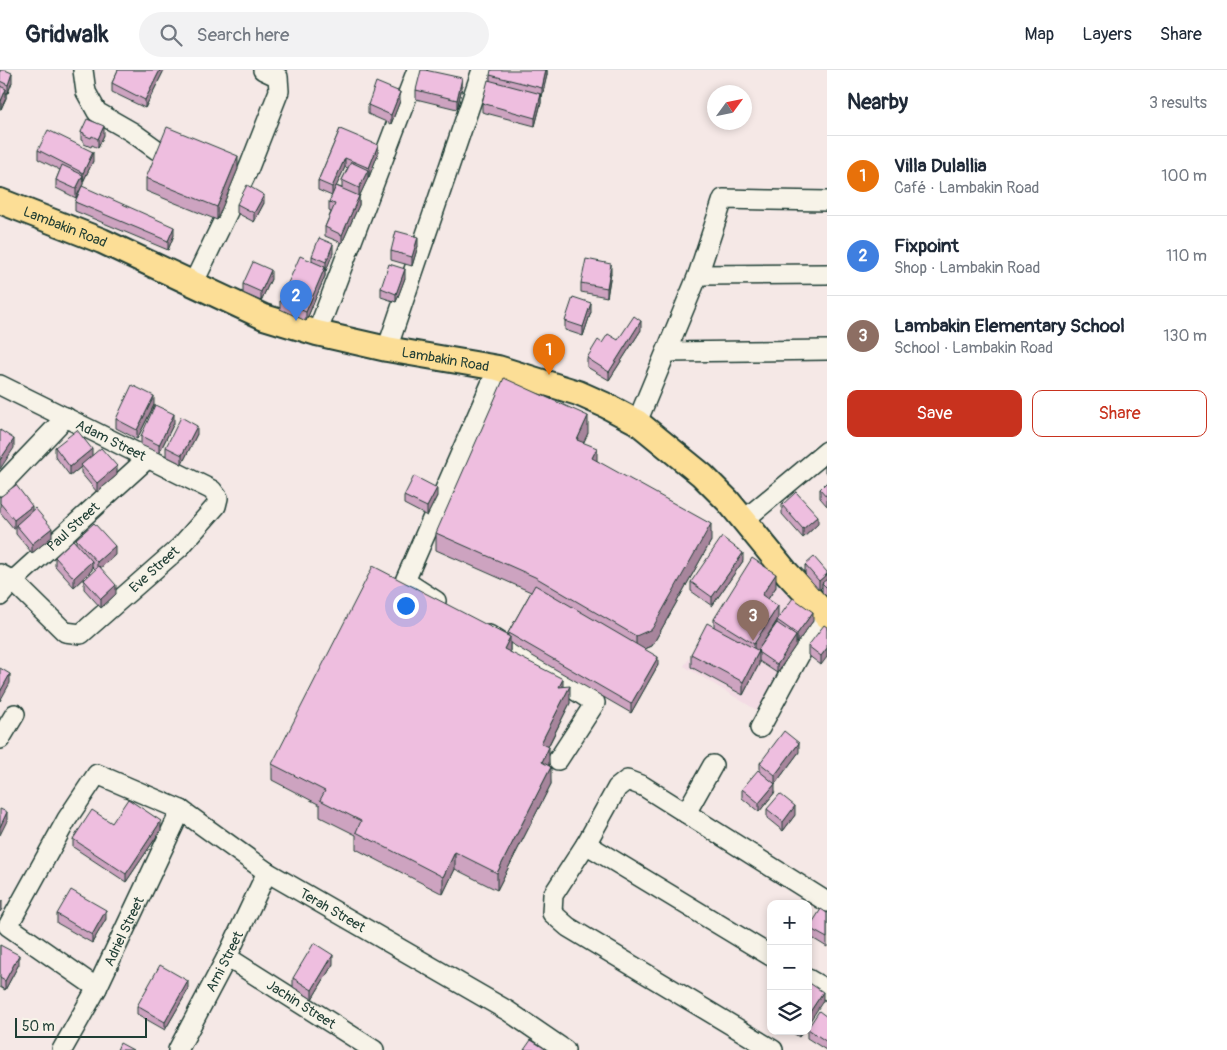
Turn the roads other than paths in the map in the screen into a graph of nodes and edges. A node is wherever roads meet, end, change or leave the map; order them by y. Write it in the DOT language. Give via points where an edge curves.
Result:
graph roads {
  1 [pos="83,70"];
  2 [pos="263,70"];
  3 [pos="417,70"];
  4 [pos="482,70"];
  5 [pos="157,150"];
  6 [pos="0,201"];
  7 [pos="827,201"];
  8 [pos="827,274"];
  9 [pos="698,275"];
  10 [pos="193,284"];
  11 [pos="317,332"];
  12 [pos="387,349"];
  13 [pos="827,350"];
  14 [pos="667,352"];
  15 [pos="498,368"];
  16 [pos="0,385"];
  17 [pos="66,417"];
  18 [pos="637,422"];
  19 [pos="827,451"];
  20 [pos="148,458"];
  21 [pos="1,483"];
  22 [pos="218,498"];
  23 [pos="744,520"];
  24 [pos="6,577"];
  25 [pos="0,596"];
  26 [pos="454,613"];
  27 [pos="825,614"];
  28 [pos="471,624"];
  29 [pos="15,714"];
  30 [pos="760,728"];
  31 [pos="0,739"];
  32 [pos="558,760"];
  33 [pos="713,765"];
  34 [pos="181,810"];
  35 [pos="686,813"];
  36 [pos="586,844"];
  37 [pos="267,872"];
  38 [pos="827,902"];
  39 [pos="767,954"];
  40 [pos="227,957"];
  41 [pos="812,981"];
  42 [pos="97,988"];
  43 [pos="827,990"];
  44 [pos="62,1050"];
  45 [pos="178,1050"];
  46 [pos="374,1050"];
  47 [pos="565,1050"];
  48 [pos="773,1050"];
  1 -- 5 [label="street" via="86,92 97,112"];
  2 -- 10 [label="street" via="278,77 279,91 248,170"];
  3 -- 11 [label="street"];
  4 -- 12 [label="street"];
  6 -- 10 [label="main road, Lambakin Road" via="102,241"];
  7 -- 9 [label="street" via="723,199"];
  8 -- 9 [label="street"];
  9 -- 14 [label="street"];
  10 -- 11 [label="main road, Lambakin Road" via="264,317"];
  11 -- 12 [label="main road, Lambakin Road"];
  12 -- 15 [label="main road, Lambakin Road"];
  13 -- 14 [label="street"];
  14 -- 18 [label="street"];
  15 -- 18 [label="main road, Lambakin Road" via="578,393"];
  15 -- 26 [label="street" via="405,581"];
  16 -- 17 [label="street, Adam Street"];
  17 -- 20 [label="street, Adam Street"];
  17 -- 21 [label="street"];
  18 -- 23 [label="main road, Lambakin Road" via="702,475"];
  19 -- 23 [label="street"];
  20 -- 22 [label="street, Adam Street" via="212,490"];
  20 -- 24 [label="street, Paul Street"];
  22 -- 24 [label="street, Eve Street" via="216,506 180,547 81,634 65,632"];
  23 -- 27 [label="main road, Lambakin Road"];
  24 -- 25 [label="street, Paul Street"];
  27 -- 30 [label="street"];
  28 -- 32 [label="street" via="595,704"];
  29 -- 31 [label="street"];
  33 -- 35 [label="street"];
  34 -- 37 [label="street, Terah Street"];
  34 -- 42 [label="street, Adriel Street"];
  34 -- 42 [label="street, Terah Street" via="97,774 67,819 8,926"];
  35 -- 36 [label="street" via="643,786 627,780 617,788"];
  35 -- 38 [label="street"];
  36 -- 39 [label="street"];
  36 -- 48 [label="street" via="552,895 552,914 568,927"];
  37 -- 40 [label="street, Arni Street"];
  37 -- 47 [label="street, Terah Street" via="508,1011"];
  40 -- 45 [label="street, Arni Street"];
  40 -- 46 [label="street, Jachin Street"];
  41 -- 43 [label="street"];
  42 -- 44 [label="street, Adriel Street"];
}
